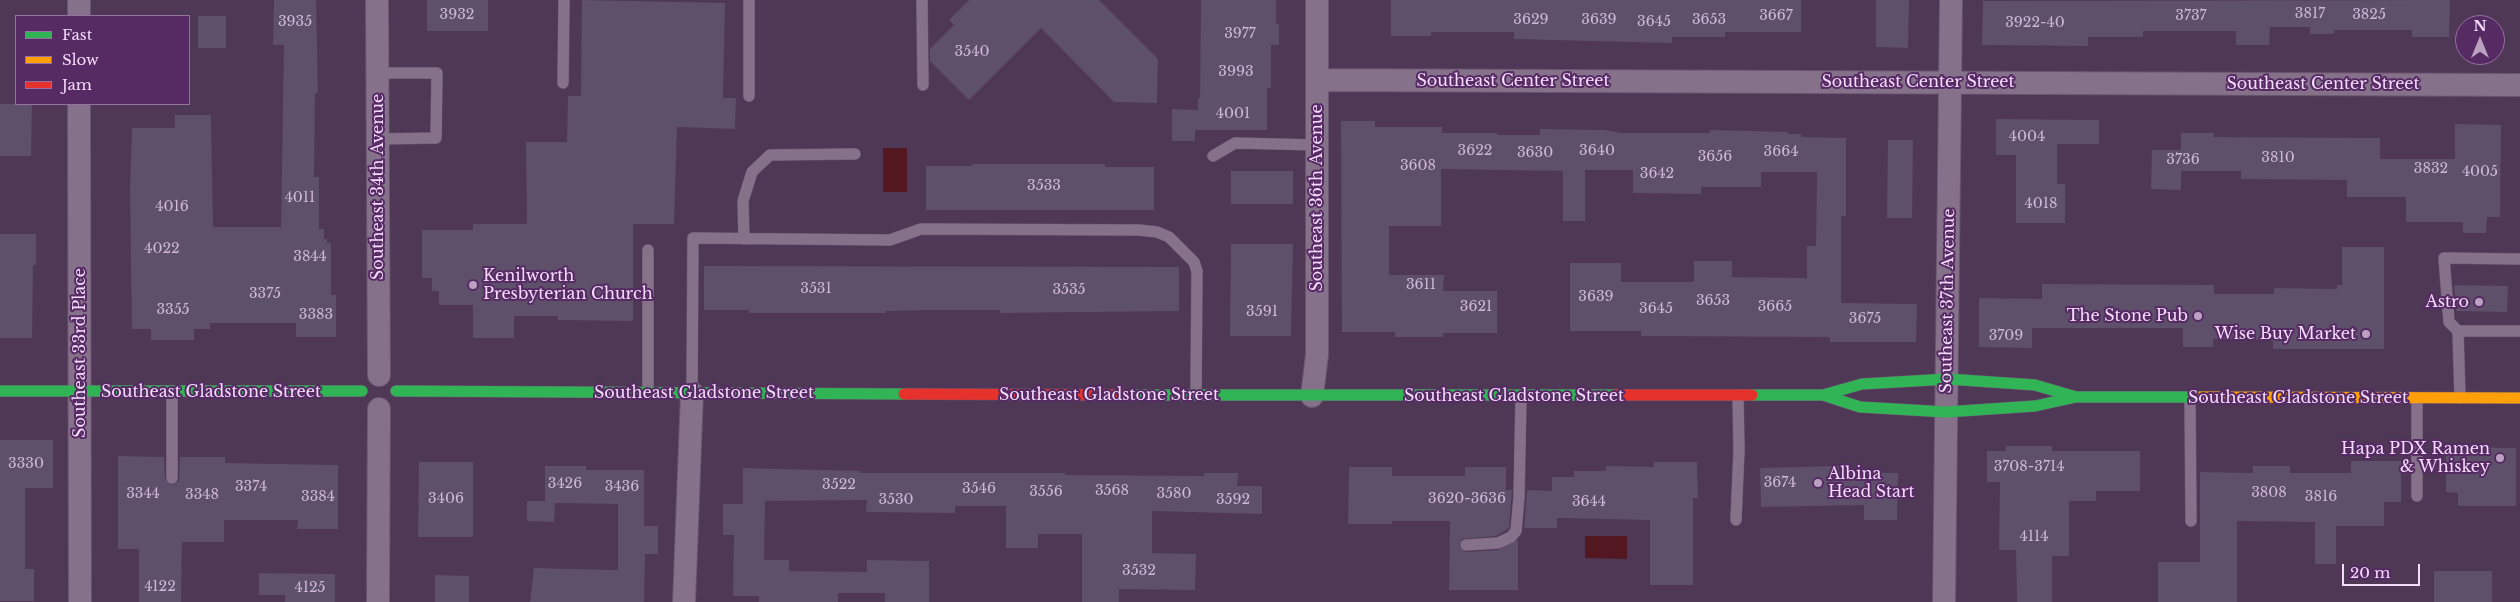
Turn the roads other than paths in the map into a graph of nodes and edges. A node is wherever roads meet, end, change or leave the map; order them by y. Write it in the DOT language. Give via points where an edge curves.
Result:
graph roads {
  1 [pos="79,0"];
  2 [pos="377,0"];
  3 [pos="564,0"];
  4 [pos="749,0"];
  5 [pos="922,0"];
  6 [pos="1317,0"];
  7 [pos="1951,0"];
  8 [pos="79,15"];
  9 [pos="378,73"];
  10 [pos="1317,80"];
  11 [pos="1951,82"];
  12 [pos="563,83"];
  13 [pos="923,85"];
  14 [pos="2520,85"];
  15 [pos="749,96"];
  16 [pos="79,105"];
  17 [pos="378,139"];
  18 [pos="1317,145"];
  19 [pos="856,154"];
  20 [pos="1213,156"];
  21 [pos="744,239"];
  22 [pos="648,250"];
  23 [pos="2520,259"];
  24 [pos="2458,331"];
  25 [pos="2520,331"];
  26 [pos="379,375"];
  27 [pos="1948,379"];
  28 [pos="0,391"];
  29 [pos="80,392"];
  30 [pos="172,392"];
  31 [pos="362,392"];
  32 [pos="396,392"];
  33 [pos="648,393"];
  34 [pos="692,393"];
  35 [pos="1196,395"];
  36 [pos="1738,395"];
  37 [pos="1823,395"];
  38 [pos="1312,396"];
  39 [pos="1521,397"];
  40 [pos="2076,397"];
  41 [pos="2190,398"];
  42 [pos="2417,398"];
  43 [pos="2460,398"];
  44 [pos="2520,398"];
  45 [pos="379,409"];
  46 [pos="1946,412"];
  47 [pos="172,478"];
  48 [pos="2417,496"];
  49 [pos="1736,520"];
  50 [pos="2191,521"];
  51 [pos="1466,545"];
  52 [pos="80,602"];
  53 [pos="378,602"];
  54 [pos="684,602"];
  55 [pos="1944,602"];
  1 -- 8 [label="street"];
  2 -- 9 [label="street, Southeast 34th Avenue"];
  3 -- 12 [label="lane"];
  4 -- 15 [label="lane"];
  5 -- 13 [label="lane"];
  6 -- 10 [label="street, Southeast 36th Avenue"];
  7 -- 11 [label="street, Southeast 37th Avenue"];
  9 -- 17 [label="street, Southeast 34th Avenue"];
  9 -- 17 [label="lane" via="437,73 436,138"];
  10 -- 11 [label="street, Southeast Center Street"];
  10 -- 18 [label="street, Southeast 36th Avenue"];
  11 -- 14 [label="street, Southeast Center Street"];
  11 -- 27 [label="street, Southeast 37th Avenue"];
  16 -- 29 [label="street, Southeast 33rd Place"];
  17 -- 26 [label="street, Southeast 34th Avenue"];
  18 -- 20 [label="lane" via="1235,143"];
  18 -- 38 [label="street, Southeast 36th Avenue" via="1317,355"];
  19 -- 21 [label="lane" via="770,155 752,172 743,201"];
  21 -- 34 [label="lane" via="694,238"];
  21 -- 35 [label="lane" via="890,240 921,229 1157,232 1177,244 1194,262 1197,271"];
  22 -- 33 [label="lane"];
  23 -- 24 [label="lane" via="2444,258 2449,322"];
  24 -- 25 [label="lane"];
  24 -- 43 [label="lane"];
  26 -- 31 [label="street" via="369,378"];
  26 -- 32 [label="street" via="391,380"];
  27 -- 37 [label="street, Southeast Gladstone Street" via="1862,384"];
  27 -- 40 [label="street, Southeast Gladstone Street" via="2035,384"];
  27 -- 46 [label="street, Southeast 37th Avenue"];
  28 -- 29 [label="street, Southeast Gladstone Street"];
  29 -- 30 [label="street, Southeast Gladstone Street"];
  29 -- 52 [label="street, Southeast 33rd Place"];
  30 -- 31 [label="street, Southeast Gladstone Street"];
  30 -- 47 [label="lane"];
  31 -- 45 [label="street" via="367,404"];
  32 -- 33 [label="street, Southeast Gladstone Street"];
  32 -- 45 [label="street" via="391,404"];
  33 -- 34 [label="street, Southeast Gladstone Street"];
  34 -- 35 [label="street, Southeast Gladstone Street"];
  34 -- 54 [label="street"];
  35 -- 38 [label="street, Southeast Gladstone Street"];
  36 -- 37 [label="street, Southeast Gladstone Street"];
  36 -- 39 [label="street, Southeast Gladstone Street"];
  36 -- 49 [label="lane"];
  37 -- 46 [label="street, Southeast Gladstone Street" via="1860,408"];
  38 -- 39 [label="street, Southeast Gladstone Street"];
  39 -- 51 [label="lane" via="1516,531 1498,543"];
  40 -- 41 [label="street, Southeast Gladstone Street"];
  40 -- 46 [label="street, Southeast Gladstone Street" via="2035,406"];
  41 -- 42 [label="street, Southeast Gladstone Street"];
  41 -- 50 [label="lane"];
  42 -- 43 [label="street, Southeast Gladstone Street"];
  42 -- 48 [label="lane"];
  43 -- 44 [label="street, Southeast Gladstone Street"];
  45 -- 53 [label="street"];
  46 -- 55 [label="street, Southeast 37th Avenue"];
}
